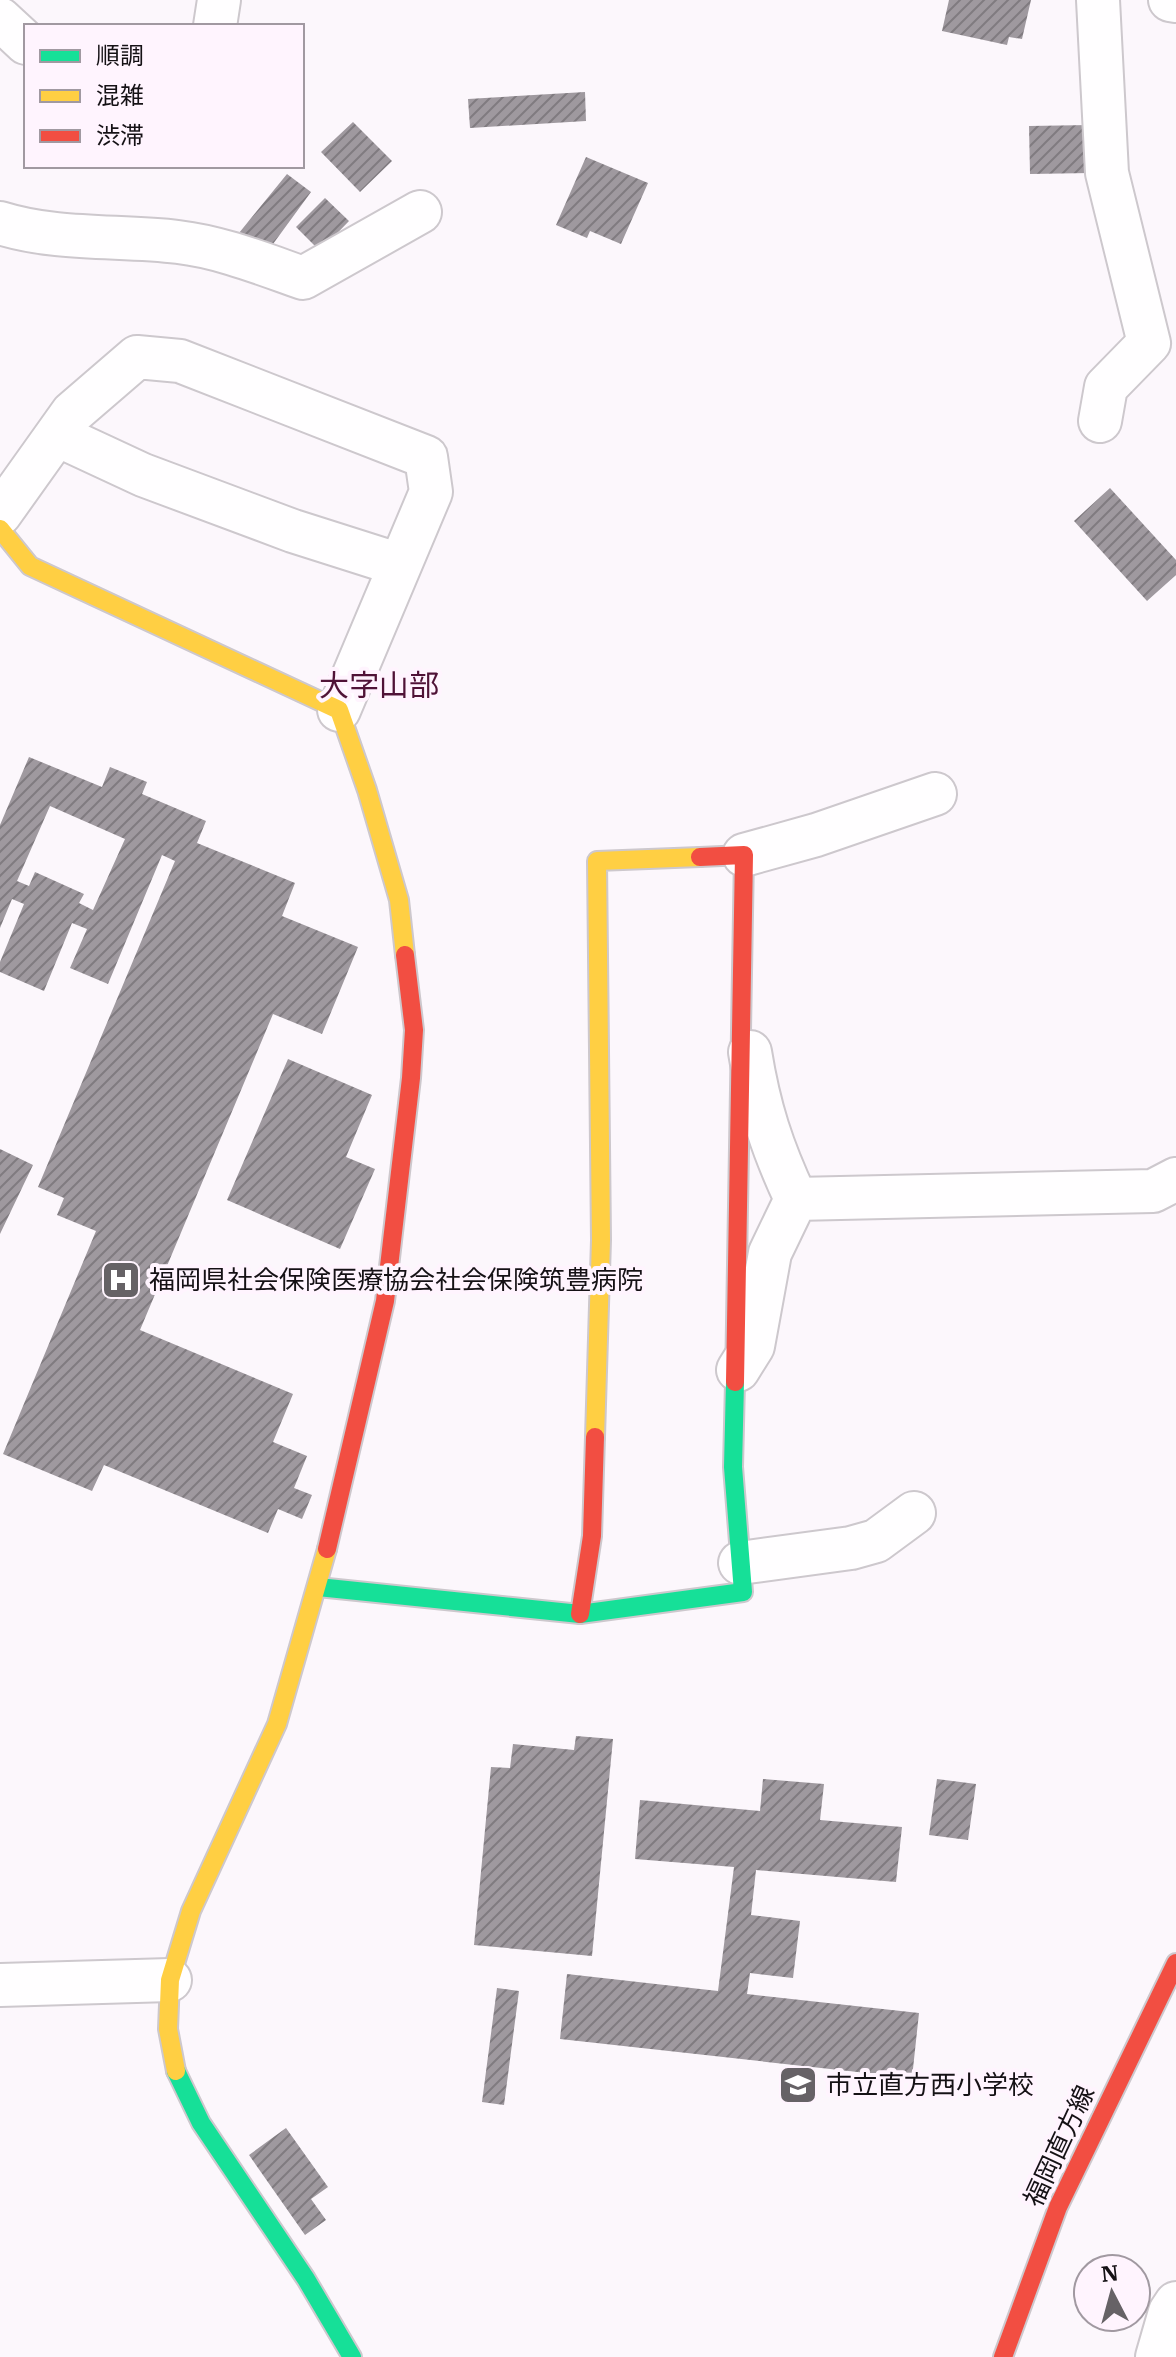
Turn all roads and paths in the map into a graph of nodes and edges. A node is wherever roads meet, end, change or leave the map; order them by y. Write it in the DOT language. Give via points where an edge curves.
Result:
graph roads {
  1 [pos="219,0"];
  2 [pos="1098,0"];
  3 [pos="1170,0"];
  4 [pos="1176,1"];
  5 [pos="0,19"];
  6 [pos="215,24"];
  7 [pos="24,41"];
  8 [pos="420,212"];
  9 [pos="0,223"];
  10 [pos="1100,421"];
  11 [pos="57,435"];
  12 [pos="0,514"];
  13 [pos="0,529"];
  14 [pos="400,565"];
  15 [pos="339,710"];
  16 [pos="935,794"];
  17 [pos="744,855"];
  18 [pos="741,992"];
  19 [pos="1176,1179"];
  20 [pos="796,1199"];
  21 [pos="734,1376"];
  22 [pos="914,1513"];
  23 [pos="740,1563"];
  24 [pos="318,1587"];
  25 [pos="580,1614"];
  26 [pos="1176,1963"];
  27 [pos="170,1980"];
  28 [pos="0,1985"];
  29 [pos="1176,2303"];
  30 [pos="352,2357"];
  31 [pos="1003,2357"];
  32 [pos="1157,2357"];
  1 -- 6 [label="street"];
  2 -- 10 [label="street" via="1107,173 1149,343 1106,387"];
  3 -- 4 [label="street"];
  5 -- 7 [label="street"];
  8 -- 9 [label="street" via="303,278 182,242 82,236"];
  11 -- 12 [label="street"];
  11 -- 14 [label="street" via="157,480"];
  11 -- 14 [label="street" via="72,413 137,357 180,361 426,457 431,492"];
  13 -- 15 [label="street" via="30,566"];
  14 -- 15 [label="street"];
  15 -- 24 [label="street" via="399,900 414,1030 385,1301"];
  16 -- 17 [label="street"];
  17 -- 18 [label="street"];
  17 -- 25 [label="street" via="597,861 601,1240 592,1536"];
  18 -- 20 [label="street" via="755,1083 772,1148"];
  18 -- 21 [label="street"];
  19 -- 20 [label="street" via="1153,1191"];
  20 -- 21 [label="street" via="770,1253 753,1346"];
  21 -- 23 [label="street"];
  22 -- 23 [label="street" via="876,1541"];
  23 -- 25 [label="street" via="743,1592"];
  24 -- 25 [label="street"];
  24 -- 27 [label="street" via="277,1724 191,1911"];
  26 -- 31 [label="street, 福岡直方線" via="1058,2207"];
  27 -- 28 [label="street"];
  27 -- 30 [label="street" via="168,2029 177,2074 201,2123"];
  29 -- 32 [label="street"];
}
